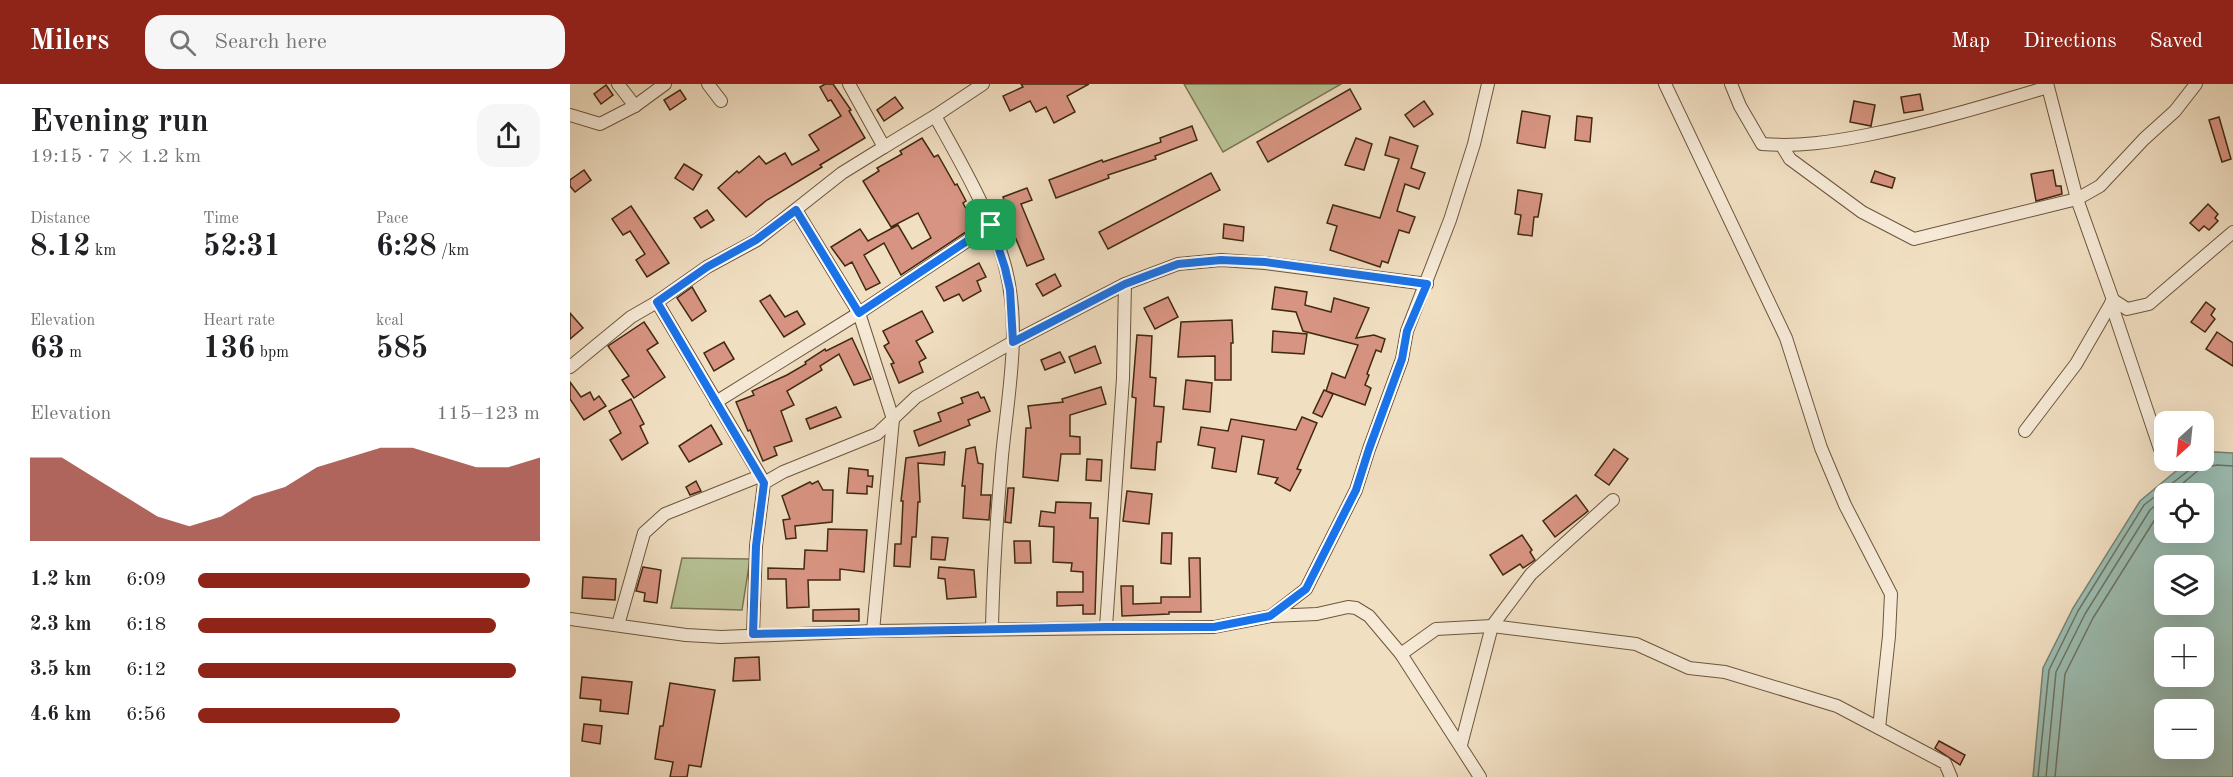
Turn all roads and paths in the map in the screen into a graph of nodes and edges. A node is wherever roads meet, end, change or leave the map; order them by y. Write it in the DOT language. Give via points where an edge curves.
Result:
graph roads {
  1 [pos="618,84"];
  2 [pos="665,84"];
  3 [pos="708,84"];
  4 [pos="849,84"];
  5 [pos="983,84"];
  6 [pos="1488,84"];
  7 [pos="1665,84"];
  8 [pos="1731,84"];
  9 [pos="2196,84"];
  10 [pos="721,101"];
  11 [pos="635,106"];
  12 [pos="570,116"];
  13 [pos="935,116"];
  14 [pos="1782,146"];
  15 [pos="884,147"];
  16 [pos="2078,199"];
  17 [pos="796,210"];
  18 [pos="991,225"];
  19 [pos="2233,232"];
  20 [pos="1125,284"];
  21 [pos="1427,284"];
  22 [pos="2112,301"];
  23 [pos="657,302"];
  24 [pos="859,313"];
  25 [pos="1013,342"];
  26 [pos="570,367"];
  27 [pos="716,402"];
  28 [pos="893,419"];
  29 [pos="2154,430"];
  30 [pos="2025,431"];
  31 [pos="762,480"];
  32 [pos="1613,500"];
  33 [pos="1270,616"];
  34 [pos="570,620"];
  35 [pos="618,625"];
  36 [pos="1492,626"];
  37 [pos="1106,627"];
  38 [pos="992,629"];
  39 [pos="873,631"];
  40 [pos="753,634"];
  41 [pos="1401,654"];
  42 [pos="1879,728"];
  43 [pos="1461,746"];
  44 [pos="1480,777"];
  45 [pos="1951,777"];
  1 -- 11 [label="street"];
  2 -- 11 [label="street"];
  3 -- 10 [label="street"];
  4 -- 15 [label="street"];
  5 -- 13 [label="street"];
  6 -- 21 [label="street" via="1474,144"];
  7 -- 42 [label="street" via="1786,338 1821,448 1845,505 1891,594"];
  8 -- 14 [label="street" via="1762,144"];
  9 -- 16 [label="street" via="2175,111 2100,186"];
  11 -- 12 [label="street" via="600,124"];
  13 -- 15 [label="street"];
  13 -- 18 [label="street"];
  14 -- 16 [label="street" via="1790,159 1863,212 1914,239"];
  14 -- 16 [label="street" via="1827,143 1891,130 2048,87"];
  15 -- 17 [label="street" via="842,173"];
  16 -- 22 [label="street"];
  17 -- 23 [label="street"];
  17 -- 24 [label="street"];
  18 -- 24 [label="street"];
  18 -- 25 [label="street" via="1010,290"];
  19 -- 22 [label="street" via="2149,304 2127,309"];
  20 -- 21 [label="street" via="1178,264 1221,260"];
  20 -- 25 [label="street"];
  20 -- 37 [label="street"];
  21 -- 33 [label="street" via="1407,331 1402,359 1356,490 1306,589"];
  22 -- 29 [label="street"];
  22 -- 30 [label="street" via="2076,364"];
  23 -- 26 [label="street" via="631,317"];
  23 -- 27 [label="street"];
  24 -- 27 [label="street"];
  24 -- 28 [label="street"];
  25 -- 28 [label="street" via="916,397"];
  25 -- 38 [label="street"];
  27 -- 31 [label="street"];
  28 -- 31 [label="street" via="877,434"];
  28 -- 39 [label="street"];
  31 -- 35 [label="street" via="665,514 644,533"];
  31 -- 40 [label="street"];
  32 -- 36 [label="street" via="1531,574"];
  33 -- 37 [label="street" via="1214,627"];
  33 -- 41 [label="street" via="1317,615 1356,608 1369,616"];
  34 -- 35 [label="street"];
  35 -- 40 [label="street" via="686,635"];
  36 -- 41 [label="street" via="1436,628"];
  36 -- 42 [label="street" via="1636,644 1689,668 1725,672 1837,706"];
  36 -- 43 [label="street"];
  37 -- 38 [label="street"];
  38 -- 39 [label="street"];
  39 -- 40 [label="street"];
  41 -- 43 [label="street"];
  42 -- 45 [label="street" via="1945,763"];
  43 -- 44 [label="street"];
}
